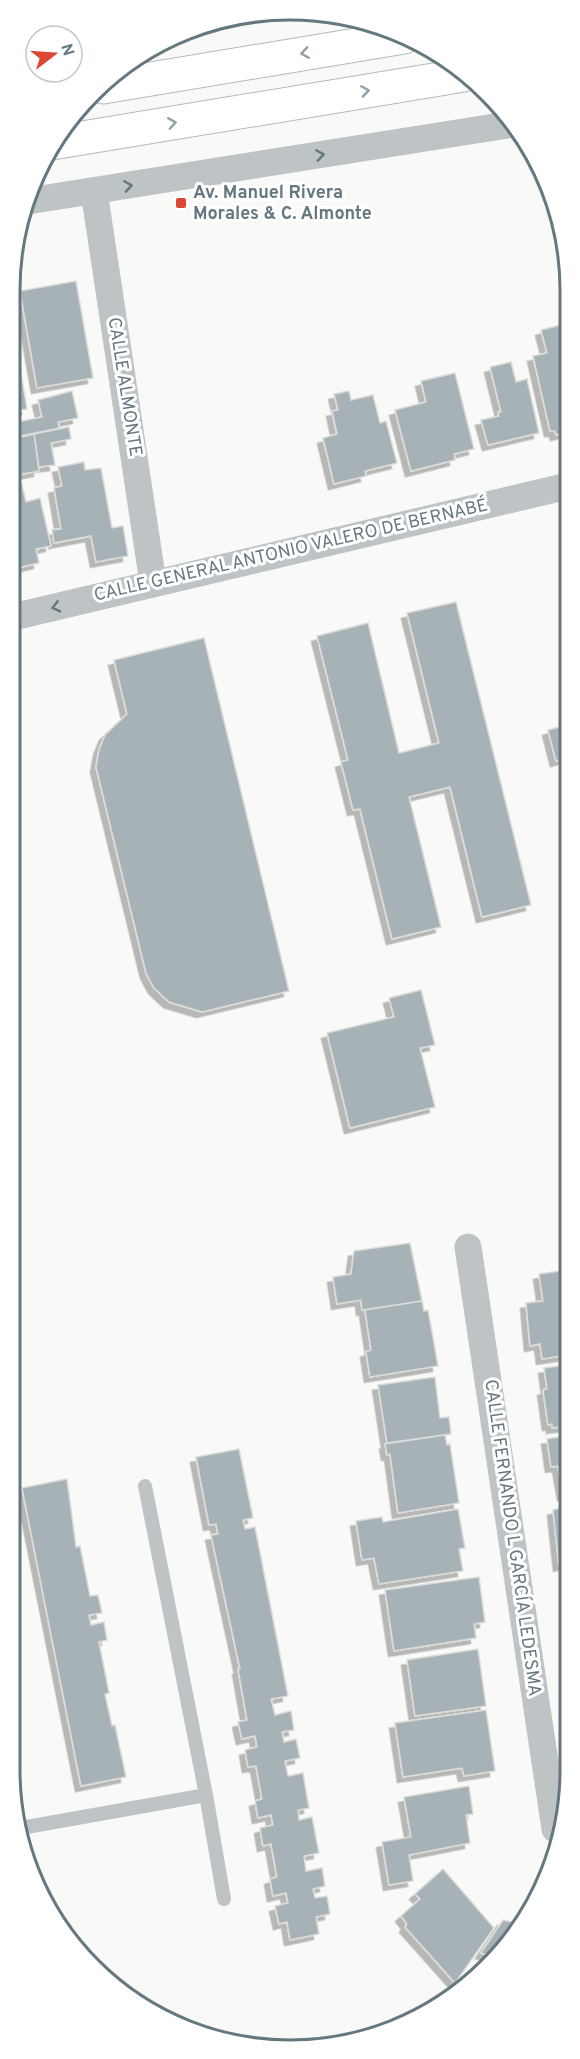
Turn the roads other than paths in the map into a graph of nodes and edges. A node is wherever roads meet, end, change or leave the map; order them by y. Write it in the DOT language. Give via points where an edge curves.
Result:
graph roads {
  1 [pos="391,39"];
  2 [pos="456,76"];
  3 [pos="114,85"];
  4 [pos="505,125"];
  5 [pos="64,141"];
  6 [pos="94,191"];
  7 [pos="35,200"];
  8 [pos="560,488"];
  9 [pos="153,583"];
  10 [pos="20,615"];
  11 [pos="468,1247"];
  12 [pos="145,1486"];
  13 [pos="206,1795"];
  14 [pos="557,1810"];
  15 [pos="26,1827"];
  16 [pos="224,1899"];
  1 -- 3 [label="highway, one-way"];
  5 -- 2 [label="highway, one-way"];
  6 -- 4 [label="street, one-way"];
  6 -- 7 [label="street"];
  6 -- 9 [label="street, CALLE ALMONTE"];
  8 -- 9 [label="street, CALLE GENERAL ANTONIO VALERO DE BERNABÉ"];
  9 -- 10 [label="street, CALLE GENERAL ANTONIO VALERO DE BERNABÉ, one-way"];
  11 -- 14 [label="street, CALLE FERNANDO L GARCÍA LEDESMA"];
  12 -- 13 [label="lane"];
  13 -- 15 [label="lane"];
  13 -- 16 [label="lane"];
}
